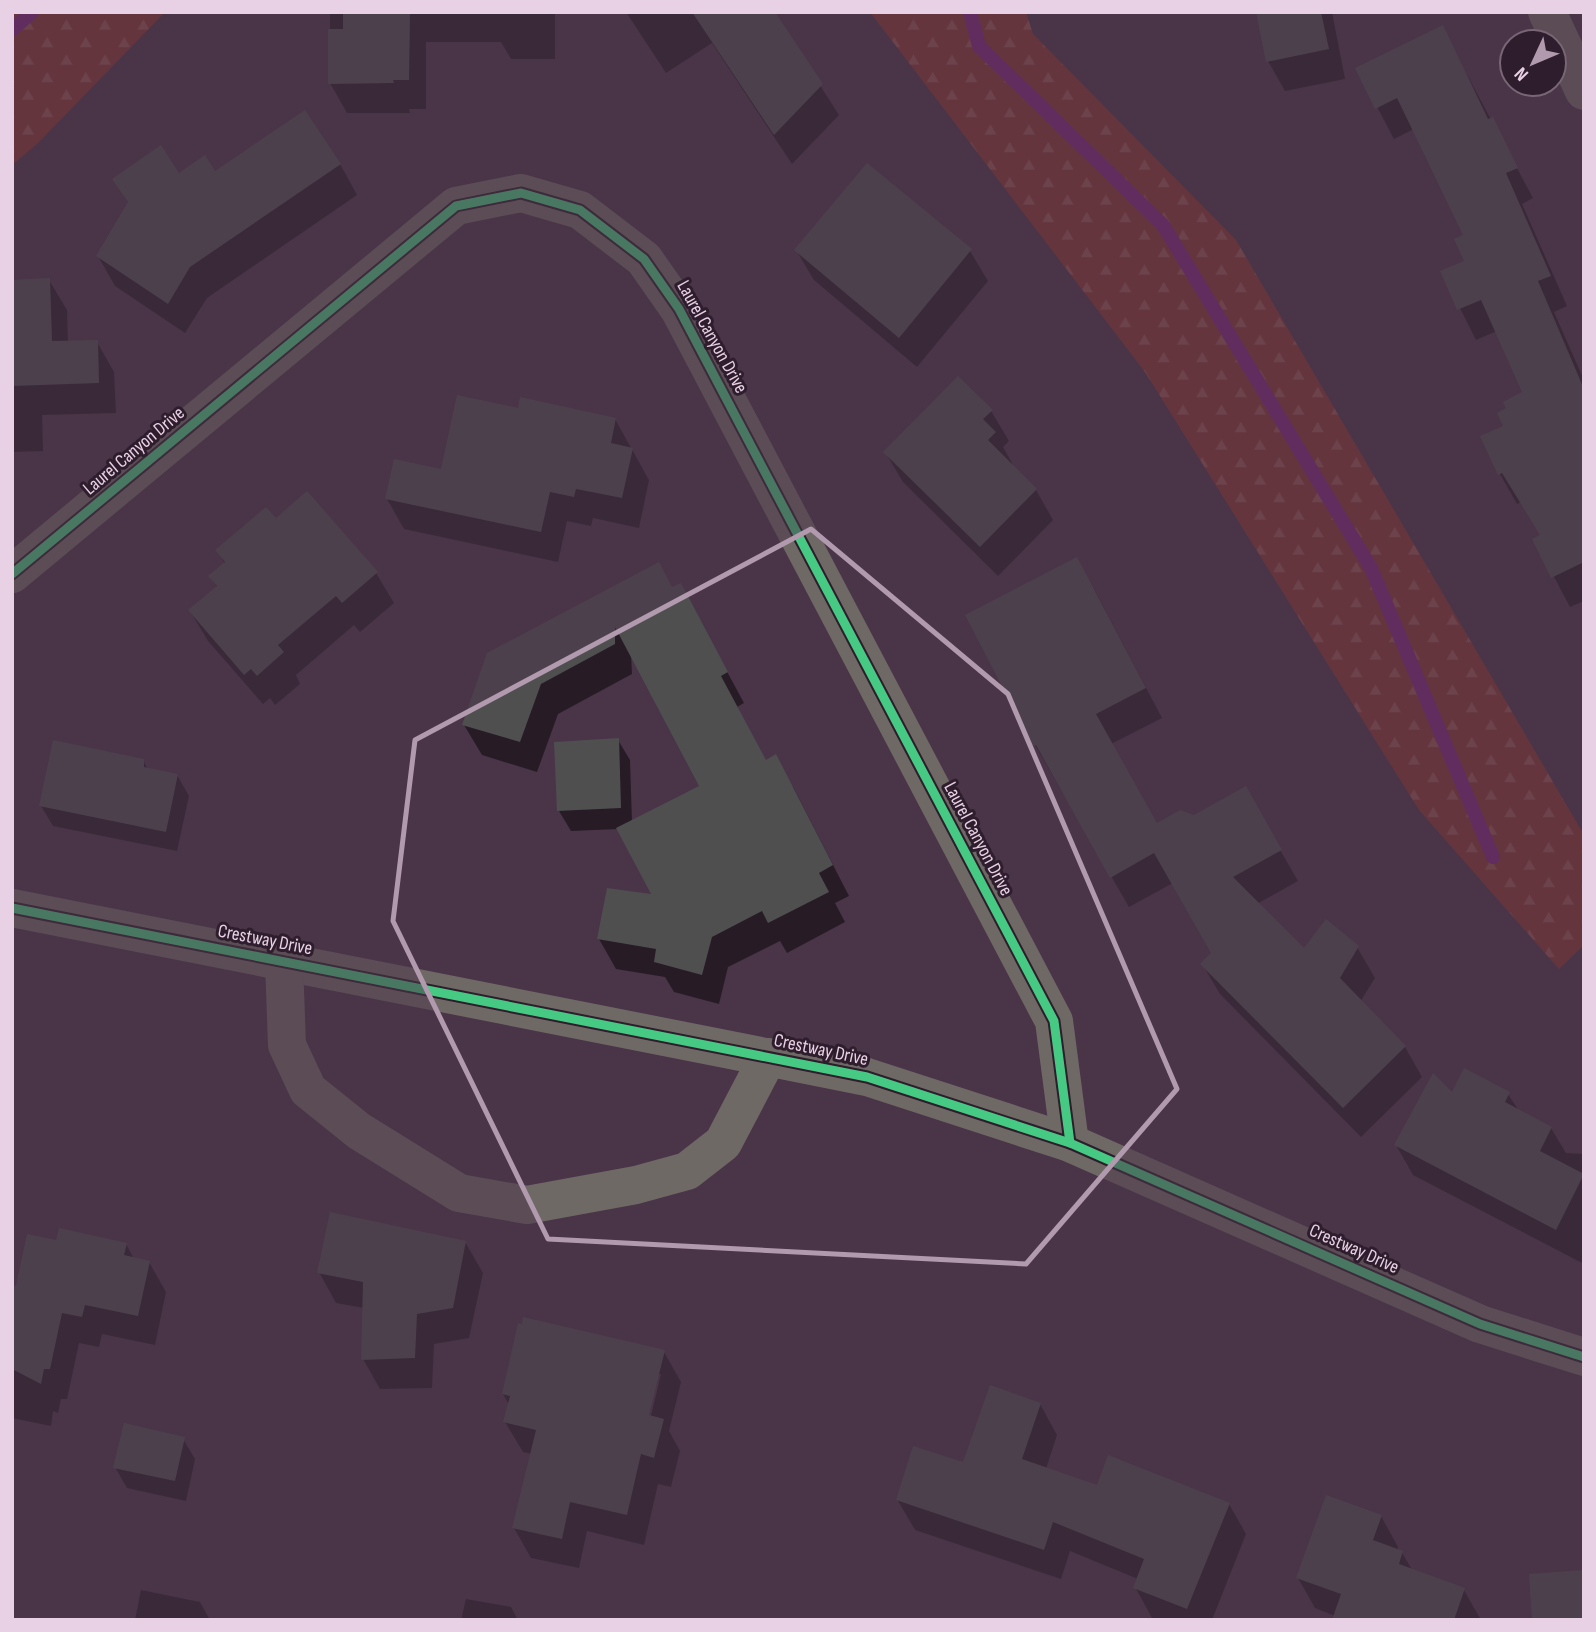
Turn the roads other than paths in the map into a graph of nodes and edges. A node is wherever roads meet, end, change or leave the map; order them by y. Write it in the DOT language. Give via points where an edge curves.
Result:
graph roads {
  1 [pos="1547,12"];
  2 [pos="1584,91"];
  3 [pos="12,575"];
  4 [pos="12,908"];
  5 [pos="284,962"];
  6 [pos="768,1057"];
  7 [pos="1070,1143"];
  8 [pos="1584,1357"];
  1 -- 2 [label="street"];
  3 -- 7 [label="street, Laurel Canyon Drive" via="456,206 521,193 580,209 644,259 679,309 1054,1021"];
  4 -- 5 [label="street, Crestway Drive"];
  5 -- 6 [label="street, Crestway Drive"];
  5 -- 6 [label="street" via="287,1045 308,1090 359,1131 459,1193 527,1205 687,1171 723,1143"];
  6 -- 7 [label="street, Crestway Drive" via="867,1077"];
  7 -- 8 [label="street, Crestway Drive" via="1480,1324"];
}
